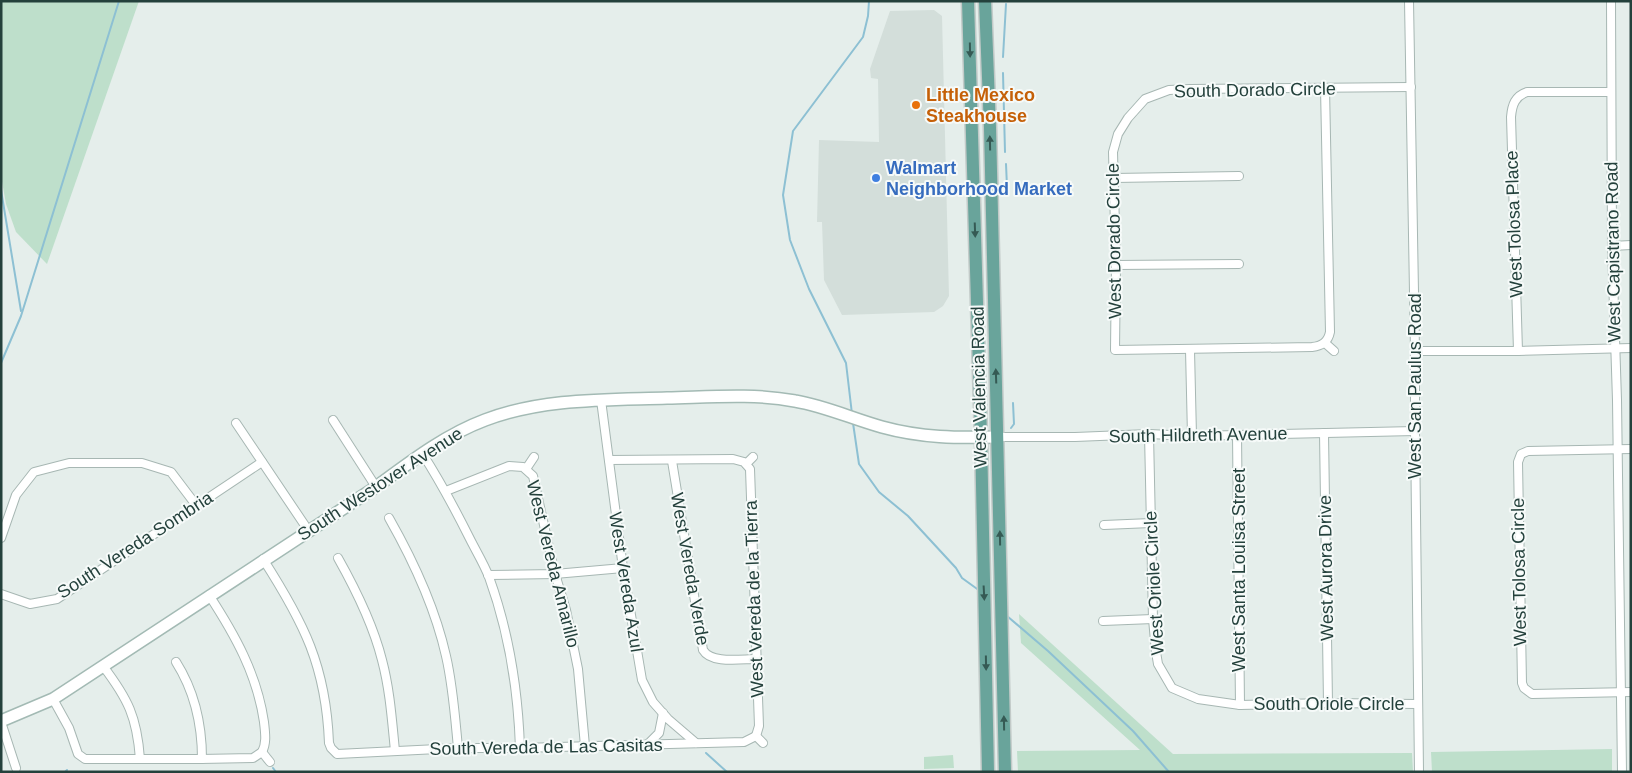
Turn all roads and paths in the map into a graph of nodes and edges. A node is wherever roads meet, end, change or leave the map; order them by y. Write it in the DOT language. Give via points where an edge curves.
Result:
graph roads {
  1 [pos="968,1"];
  2 [pos="985,1"];
  3 [pos="1409,1"];
  4 [pos="1611,1"];
  5 [pos="1411,87"];
  6 [pos="1324,88"];
  7 [pos="1610,92"];
  8 [pos="1118,134"];
  9 [pos="1239,176"];
  10 [pos="1114,178"];
  11 [pos="975,209"];
  12 [pos="992,211"];
  13 [pos="1612,246"];
  14 [pos="1631,246"];
  15 [pos="1238,264"];
  16 [pos="1116,265"];
  17 [pos="1325,343"];
  18 [pos="1631,348"];
  19 [pos="1616,349"];
  20 [pos="1190,350"];
  21 [pos="1415,351"];
  22 [pos="1334,352"];
  23 [pos="1518,352"];
  24 [pos="601,400"];
  25 [pos="333,420"];
  26 [pos="236,423"];
  27 [pos="1415,431"];
  28 [pos="1324,433"];
  29 [pos="1149,434"];
  30 [pos="1238,435"];
  31 [pos="1192,436"];
  32 [pos="981,437"];
  33 [pos="998,437"];
  34 [pos="1514,447"];
  35 [pos="1617,450"];
  36 [pos="1631,450"];
  37 [pos="422,453"];
  38 [pos="1522,454"];
  39 [pos="534,457"];
  40 [pos="753,457"];
  41 [pos="609,460"];
  42 [pos="672,461"];
  43 [pos="262,462"];
  44 [pos="746,464"];
  45 [pos="526,469"];
  46 [pos="376,487"];
  47 [pos="446,491"];
  48 [pos="196,505"];
  49 [pos="389,518"];
  50 [pos="1151,523"];
  51 [pos="1104,524"];
  52 [pos="308,530"];
  53 [pos="1,538"];
  54 [pos="338,558"];
  55 [pos="263,559"];
  56 [pos="624,568"];
  57 [pos="555,574"];
  58 [pos="488,576"];
  59 [pos="1,594"];
  60 [pos="209,595"];
  61 [pos="1153,619"];
  62 [pos="1103,621"];
  63 [pos="756,659"];
  64 [pos="176,662"];
  65 [pos="103,666"];
  66 [pos="1526,690"];
  67 [pos="1620,692"];
  68 [pos="1631,692"];
  69 [pos="1519,696"];
  70 [pos="53,699"];
  71 [pos="1328,703"];
  72 [pos="1417,704"];
  73 [pos="1240,705"];
  74 [pos="664,714"];
  75 [pos="1,721"];
  76 [pos="756,736"];
  77 [pos="696,743"];
  78 [pos="763,743"];
  79 [pos="647,744"];
  80 [pos="585,746"];
  81 [pos="458,748"];
  82 [pos="520,748"];
  83 [pos="395,751"];
  84 [pos="262,752"];
  85 [pos="80,756"];
  86 [pos="140,759"];
  87 [pos="202,759"];
  88 [pos="270,762"];
  89 [pos="74,763"];
  90 [pos="16,768"];
  91 [pos="988,772"];
  92 [pos="1005,772"];
  93 [pos="1419,772"];
  94 [pos="1622,772"];
  1 -- 11 [label="main road, West Valencia Road, one-way"];
  12 -- 2 [label="main road, West Valencia Road, one-way"];
  3 -- 5 [label="street, West San Paulus Road"];
  4 -- 7 [label="street, West Capistrano Road"];
  5 -- 6 [label="street, South Dorado Circle"];
  5 -- 21 [label="street, West San Paulus Road"];
  6 -- 8 [label="street, South Dorado Circle" via="1169,90 1145,99"];
  6 -- 17 [label="street" via="1330,332"];
  7 -- 13 [label="street, West Capistrano Road"];
  7 -- 23 [label="street, West Tolosa Place" via="1527,92 1513,105"];
  8 -- 10 [label="street, West Dorado Circle" via="1113,152"];
  9 -- 10 [label="street"];
  10 -- 16 [label="street, West Dorado Circle"];
  11 -- 12 [label="main road"];
  11 -- 32 [label="main road, West Valencia Road, one-way"];
  33 -- 12 [label="main road, West Valencia Road, one-way"];
  13 -- 14 [label="street"];
  13 -- 19 [label="street, West Capistrano Road"];
  15 -- 16 [label="street"];
  16 -- 20 [label="street, West Dorado Circle" via="1115,350"];
  17 -- 20 [label="street" via="1312,347"];
  17 -- 22 [label="street"];
  18 -- 19 [label="street"];
  19 -- 23 [label="street"];
  19 -- 35 [label="street, West Capistrano Road"];
  20 -- 31 [label="street"];
  21 -- 23 [label="street"];
  21 -- 27 [label="street, West San Paulus Road"];
  24 -- 32 [label="street, South Westover Avenue" via="761,396 798,401 918,435"];
  24 -- 37 [label="street, South Westover Avenue" via="560,402 522,409 463,430"];
  24 -- 41 [label="street, West Vereda Azul"];
  25 -- 46 [label="street"];
  26 -- 43 [label="street"];
  27 -- 28 [label="street, South Hildreth Avenue"];
  27 -- 72 [label="street, West San Paulus Road"];
  28 -- 30 [label="street, South Hildreth Avenue"];
  28 -- 71 [label="street, West Aurora Drive"];
  29 -- 31 [label="street, South Hildreth Avenue"];
  29 -- 33 [label="street, South Hildreth Avenue"];
  29 -- 50 [label="street, West Oriole Circle"];
  30 -- 31 [label="street, South Hildreth Avenue"];
  30 -- 73 [label="street, West Santa Louisa Street"];
  32 -- 33 [label="street, South Hildreth Avenue"];
  32 -- 91 [label="main road, West Valencia Road, one-way"];
  92 -- 33 [label="main road, West Valencia Road, one-way"];
  34 -- 38 [label="street"];
  35 -- 36 [label="street"];
  35 -- 38 [label="street" via="1530,451"];
  35 -- 67 [label="street, West Capistrano Road"];
  37 -- 46 [label="street, South Westover Avenue"];
  37 -- 47 [label="street"];
  38 -- 66 [label="street, West Tolosa Circle" via="1518,462 1521,680"];
  39 -- 45 [label="street"];
  40 -- 44 [label="street"];
  41 -- 42 [label="street"];
  41 -- 56 [label="street, West Vereda Azul"];
  42 -- 44 [label="street" via="733,459"];
  42 -- 63 [label="street, West Vereda Verde" via="703,650 713,659"];
  43 -- 48 [label="street, South Vereda Sombria"];
  43 -- 52 [label="street"];
  44 -- 63 [label="street, West Vereda de la Tierra" via="751,473"];
  45 -- 47 [label="street, West Vereda Amarillo" via="509,466"];
  45 -- 57 [label="street, West Vereda Amarillo" via="535,483"];
  46 -- 52 [label="street, South Westover Avenue"];
  47 -- 58 [label="street"];
  48 -- 53 [label="street" via="172,472 142,463 69,463 34,472 16,496"];
  48 -- 59 [label="street, South Vereda Sombria" via="57,599 30,604"];
  49 -- 81 [label="street" via="424,588 438,628 454,699"];
  50 -- 51 [label="street"];
  50 -- 61 [label="street, West Oriole Circle"];
  52 -- 55 [label="street, South Westover Avenue"];
  54 -- 83 [label="street" via="358,595 382,659"];
  55 -- 60 [label="street, South Westover Avenue"];
  55 -- 83 [label="street, South Vereda de Las Casitas" via="290,601 312,648 325,694 329,743 334,752"];
  56 -- 57 [label="street"];
  56 -- 74 [label="street, West Vereda Azul" via="642,680 653,702"];
  57 -- 58 [label="street"];
  57 -- 80 [label="street, West Vereda Amarillo" via="578,669"];
  58 -- 82 [label="street" via="511,658"];
  60 -- 65 [label="street, South Westover Avenue"];
  60 -- 84 [label="street" via="252,671 262,706 265,743"];
  61 -- 62 [label="street"];
  61 -- 73 [label="street, West Oriole Circle" via="1158,664 1172,688 1198,699"];
  63 -- 76 [label="street, West Vereda de la Tierra" via="759,726"];
  64 -- 87 [label="street" via="196,708"];
  65 -- 70 [label="street, South Westover Avenue"];
  65 -- 86 [label="street" via="129,704 138,735"];
  66 -- 67 [label="street" via="1532,694"];
  66 -- 69 [label="street"];
  67 -- 68 [label="street"];
  67 -- 94 [label="street, West Capistrano Road"];
  70 -- 75 [label="street, South Westover Avenue"];
  70 -- 85 [label="street"];
  71 -- 72 [label="street, South Oriole Circle"];
  71 -- 73 [label="street, South Oriole Circle"];
  72 -- 93 [label="street, West San Paulus Road"];
  74 -- 77 [label="street, West Vereda Azul"];
  74 -- 79 [label="street" via="658,733"];
  75 -- 90 [label="street"];
  76 -- 77 [label="street, South Vereda de Las Casitas" via="744,742"];
  76 -- 78 [label="street"];
  77 -- 79 [label="street, South Vereda de Las Casitas"];
  79 -- 80 [label="street, South Vereda de Las Casitas"];
  80 -- 82 [label="street, South Vereda de Las Casitas"];
  81 -- 82 [label="street, South Vereda de Las Casitas"];
  81 -- 83 [label="street, South Vereda de Las Casitas"];
  84 -- 87 [label="street" via="253,758"];
  84 -- 88 [label="street"];
  85 -- 86 [label="street"];
  85 -- 89 [label="street"];
  86 -- 87 [label="street"];
}
